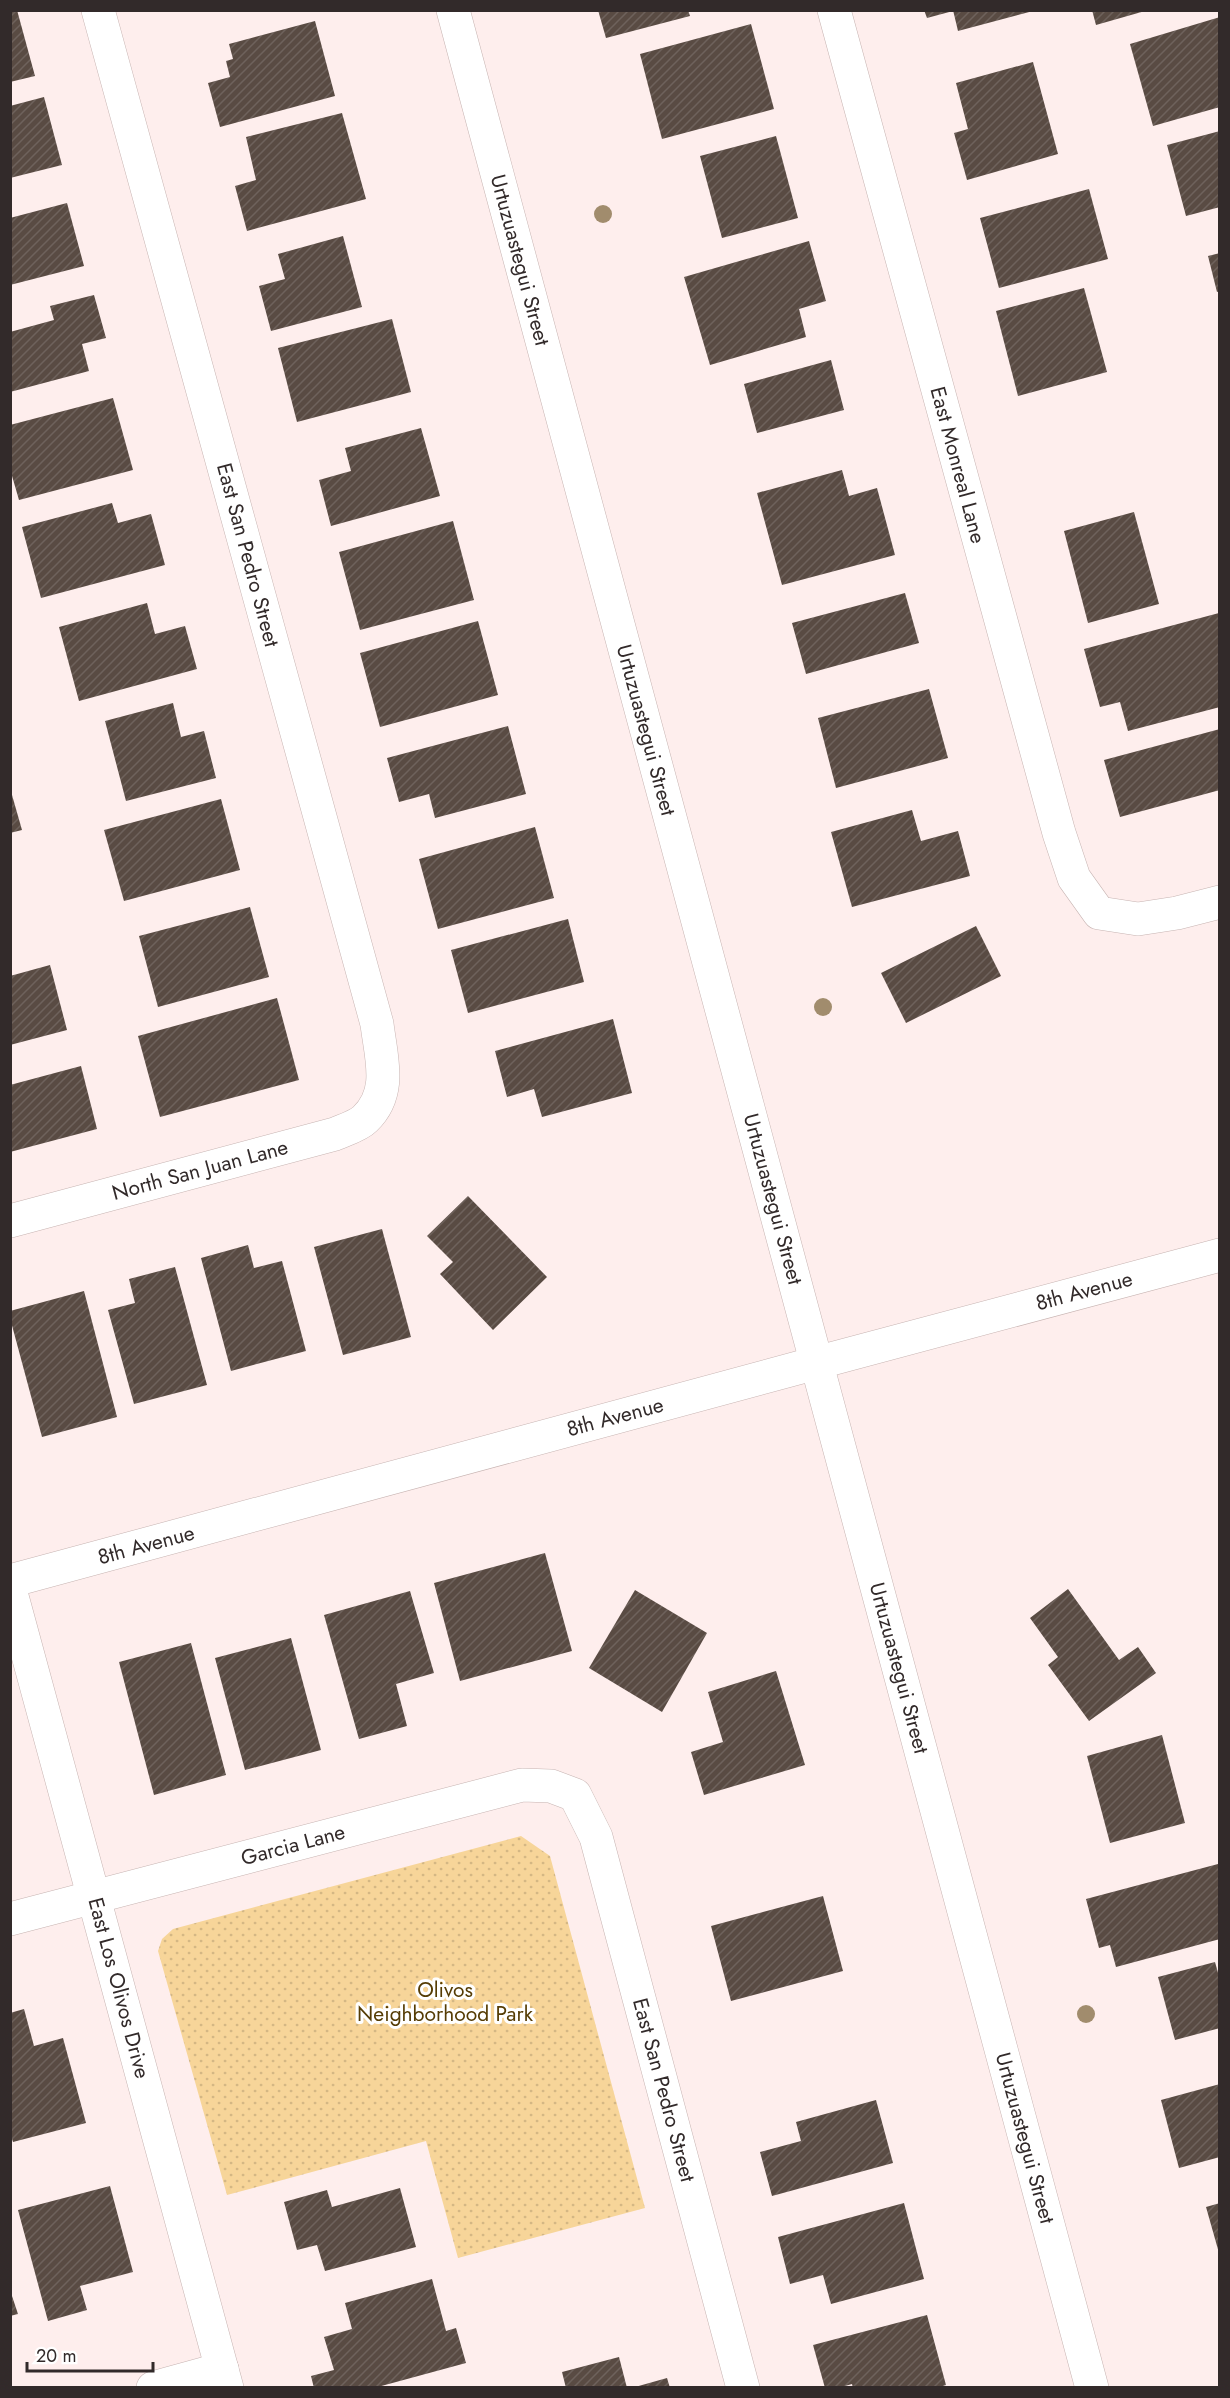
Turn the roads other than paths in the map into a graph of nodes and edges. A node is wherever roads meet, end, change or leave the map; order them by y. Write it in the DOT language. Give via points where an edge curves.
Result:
graph roads {
  1 [pos="98,10"];
  2 [pos="453,10"];
  3 [pos="834,10"];
  4 [pos="1220,902"];
  5 [pos="378,1101"];
  6 [pos="10,1221"];
  7 [pos="1220,1255"];
  8 [pos="816,1363"];
  9 [pos="10,1581"];
  10 [pos="10,1589"];
  11 [pos="576,1796"];
  12 [pos="94,1897"];
  13 [pos="10,1919"];
  14 [pos="224,2378"];
  15 [pos="153,2388"];
  16 [pos="743,2388"];
  17 [pos="1092,2388"];
  1 -- 5 [label="street, East San Pedro Street" via="377,1024 384,1082"];
  2 -- 8 [label="street, Urtuzuastegui Street"];
  3 -- 4 [label="street, East Monreal Lane" via="1074,878 1099,913 1138,919"];
  5 -- 6 [label="street, North San Juan Lane" via="364,1120 335,1134"];
  7 -- 8 [label="street, 8th Avenue"];
  8 -- 9 [label="street, 8th Avenue"];
  8 -- 17 [label="street, Urtuzuastegui Street"];
  10 -- 12 [label="street, East Los Olivos Drive"];
  11 -- 12 [label="street, Garcia Lane" via="550,1786 522,1785"];
  11 -- 16 [label="street, East San Pedro Street" via="596,1837"];
  12 -- 13 [label="street, Garcia Lane"];
  12 -- 14 [label="street, East Los Olivos Drive"];
  14 -- 15 [label="street"];
}
